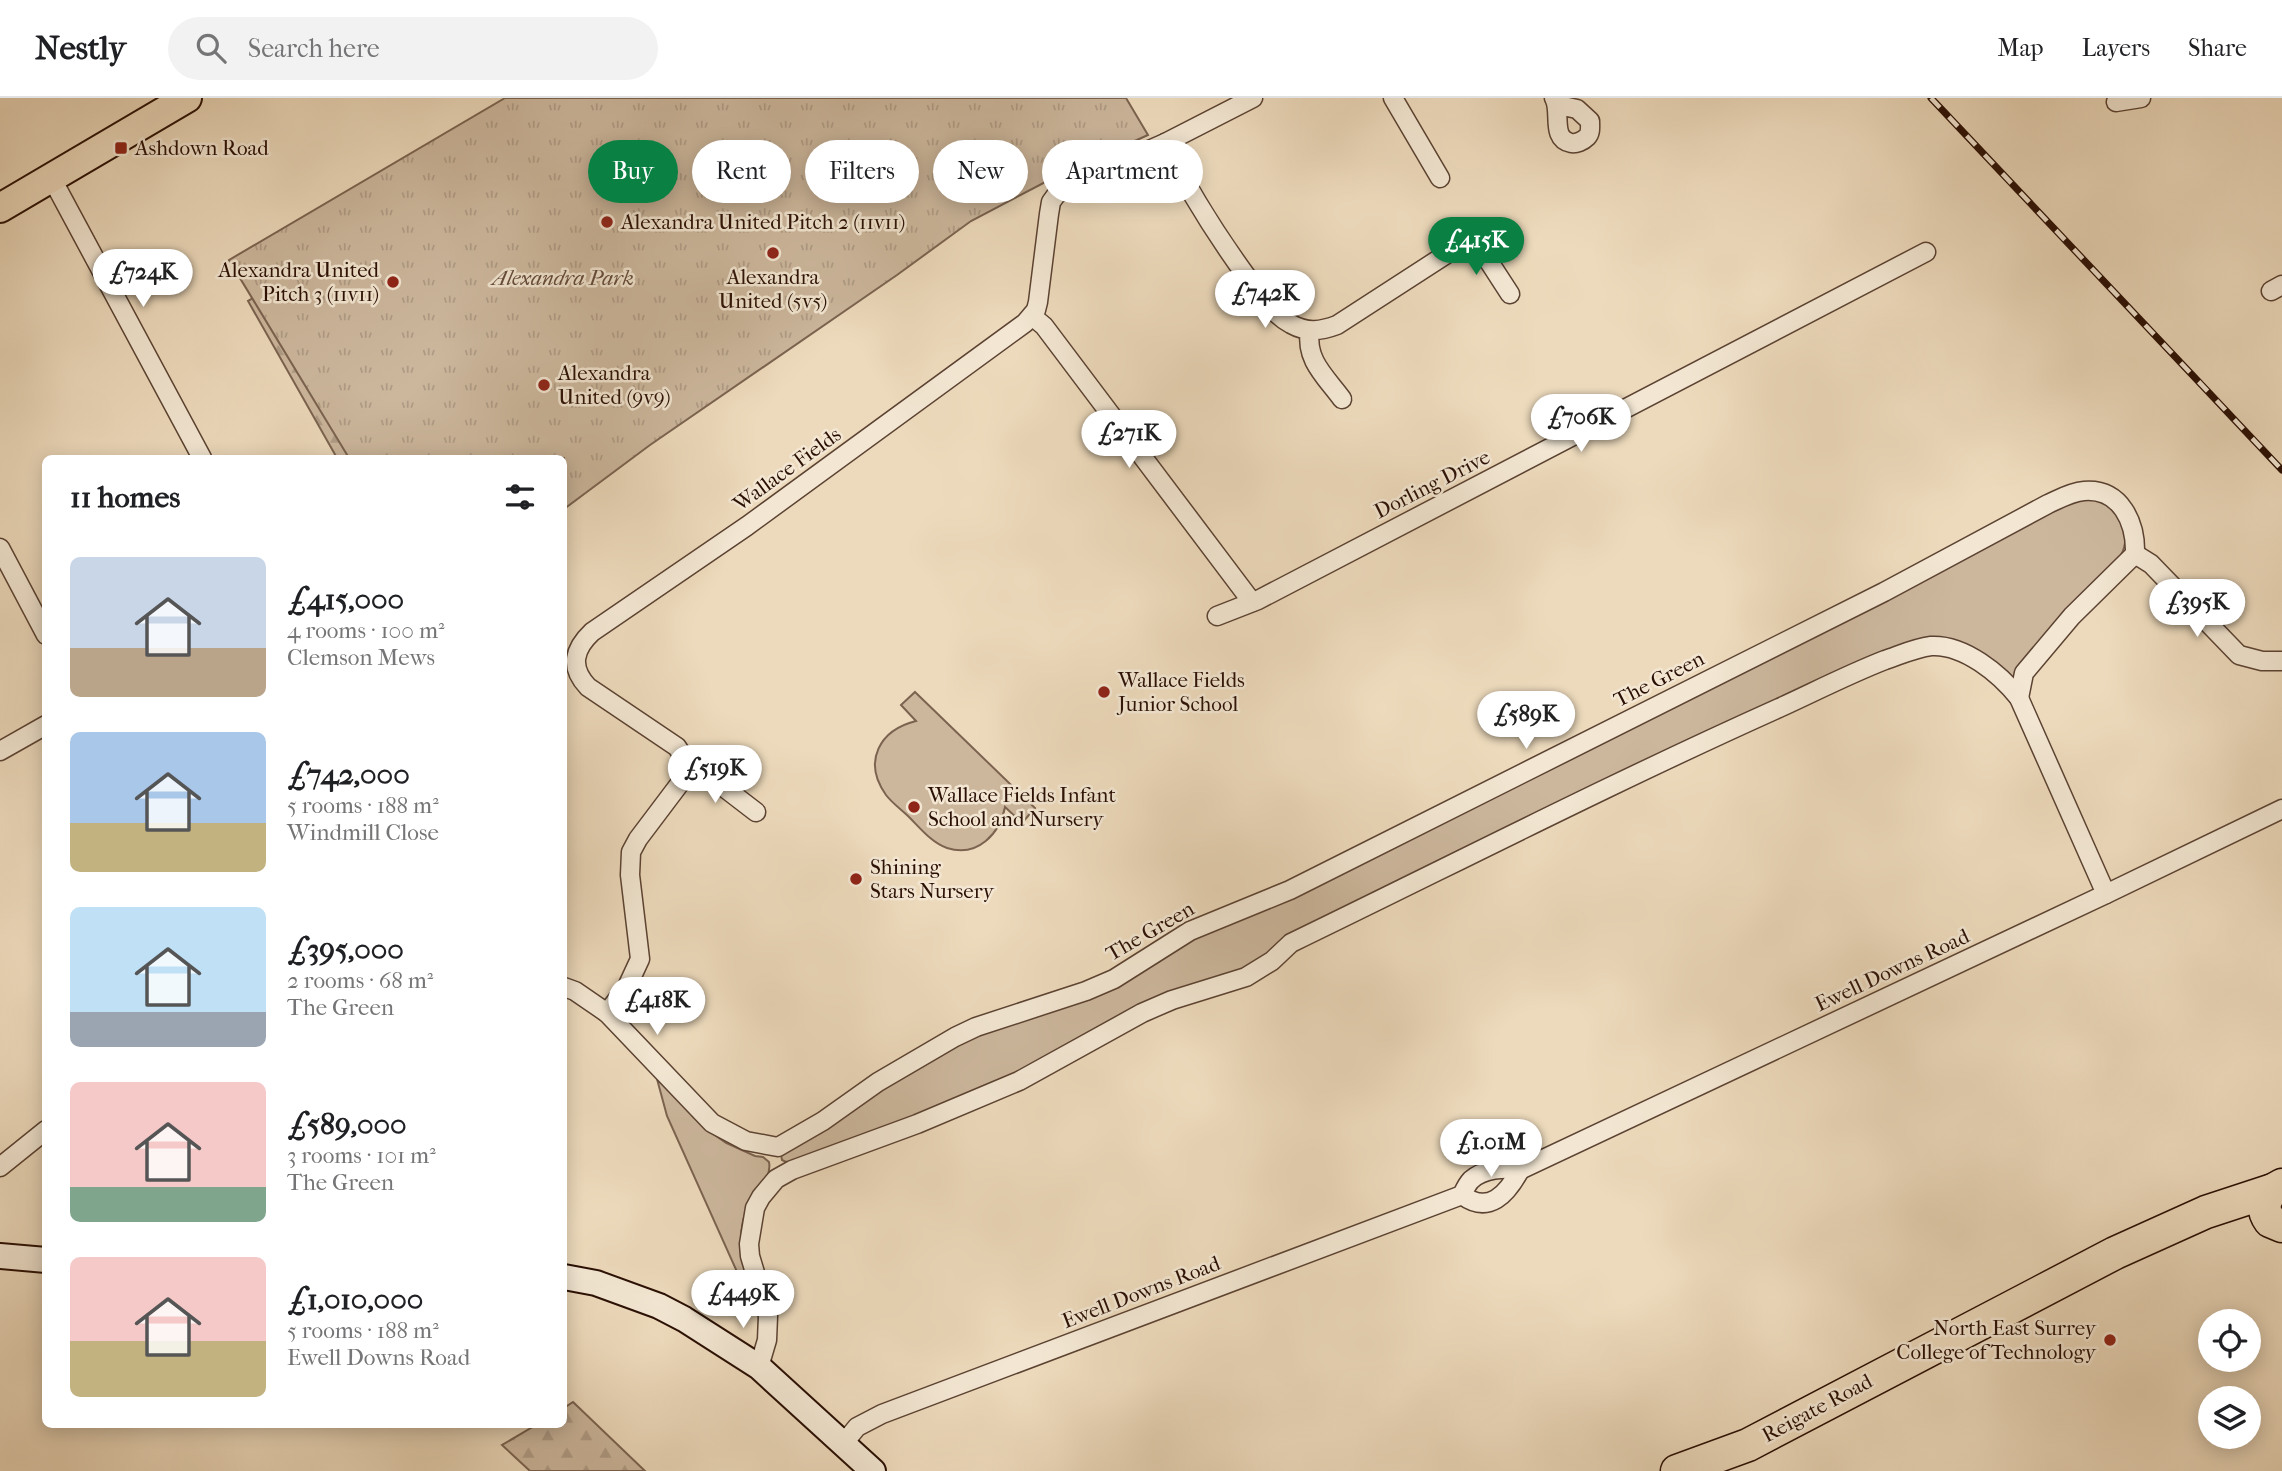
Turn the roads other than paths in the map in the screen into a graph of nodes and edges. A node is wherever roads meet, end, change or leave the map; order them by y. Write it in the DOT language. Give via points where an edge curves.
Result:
graph roads {
  1 [pos="187,98"];
  2 [pos="1254,98"];
  3 [pos="1393,98"];
  4 [pos="2141,98"];
  5 [pos="2116,102"];
  6 [pos="1171,140"];
  7 [pos="51,177"];
  8 [pos="1440,178"];
  9 [pos="1053,203"];
  10 [pos="1197,203"];
  11 [pos="0,208"];
  12 [pos="1926,252"];
  13 [pos="1510,294"];
  14 [pos="1032,316"];
  15 [pos="1310,331"];
  16 [pos="1342,399"];
  17 [pos="200,455"];
  18 [pos="0,548"];
  19 [pos="2135,554"];
  20 [pos="1252,602"];
  21 [pos="1217,616"];
  22 [pos="42,627"];
  23 [pos="570,661"];
  24 [pos="2282,661"];
  25 [pos="2019,698"];
  26 [pos="42,727"];
  27 [pos="0,751"];
  28 [pos="687,767"];
  29 [pos="2282,809"];
  30 [pos="756,812"];
  31 [pos="2106,894"];
  32 [pos="567,988"];
  33 [pos="607,1013"];
  34 [pos="42,1133"];
  35 [pos="778,1147"];
  36 [pos="0,1167"];
  37 [pos="1520,1170"];
  38 [pos="776,1179"];
  39 [pos="1462,1195"];
  40 [pos="2277,1199"];
  41 [pos="0,1256"];
  42 [pos="42,1260"];
  43 [pos="567,1278"];
  44 [pos="759,1367"];
  45 [pos="844,1443"];
  46 [pos="873,1471"];
  47 [pos="1677,1471"];
  1 -- 7 [label="main road"];
  2 -- 6 [label="street"];
  3 -- 8 [label="street"];
  4 -- 5 [label="street"];
  7 -- 11 [label="main road"];
  7 -- 17 [label="street"];
  9 -- 14 [label="street"];
  10 -- 15 [label="street" via="1280,318"];
  12 -- 20 [label="street, Dorling Drive"];
  13 -- 15 [label="street" via="1474,237 1338,325"];
  14 -- 20 [label="street"];
  14 -- 23 [label="street, Wallace Fields" via="747,526 592,632"];
  15 -- 16 [label="street" via="1310,356"];
  18 -- 22 [label="street"];
  19 -- 24 [label="street" via="2151,564 2239,655"];
  19 -- 25 [label="street" via="2072,616 2024,673"];
  19 -- 35 [label="street, The Green" via="2135,532 2119,501 2103,493 2070,494 1314,878 1190,931 1114,979 956,1037"];
  20 -- 21 [label="street, Dorling Drive"];
  23 -- 28 [label="street, Wallace Fields" via="588,687 677,747"];
  25 -- 31 [label="street"];
  25 -- 38 [label="street" via="1990,668 1948,648 1911,650 1688,748 1291,943 1246,977 1172,1000 1019,1081"];
  26 -- 27 [label="street"];
  28 -- 30 [label="street, Wallace Fields" via="700,769"];
  28 -- 33 [label="street" via="679,787 631,852 640,959 627,987"];
  29 -- 31 [label="street, Ewell Downs Road"];
  31 -- 37 [label="street, Ewell Downs Road"];
  32 -- 33 [label="street"];
  33 -- 35 [label="street" via="712,1123 746,1141"];
  34 -- 36 [label="street"];
  35 -- 38 [label="street"];
  37 -- 39 [label="street, Ewell Downs Road" via="1484,1173 1471,1181"];
  37 -- 39 [label="street, Ewell Downs Road" via="1504,1194 1490,1202 1471,1202"];
  38 -- 44 [label="street" via="755,1208 749,1244 768,1316"];
  39 -- 45 [label="street, Ewell Downs Road" via="882,1414 858,1427"];
  40 -- 47 [label="highway, Reigate Road" via="2206,1212 2080,1270 1748,1445"];
  41 -- 42 [label="street"];
  43 -- 44 [label="street" via="659,1306"];
  44 -- 45 [label="street"];
  45 -- 46 [label="street"];
}
